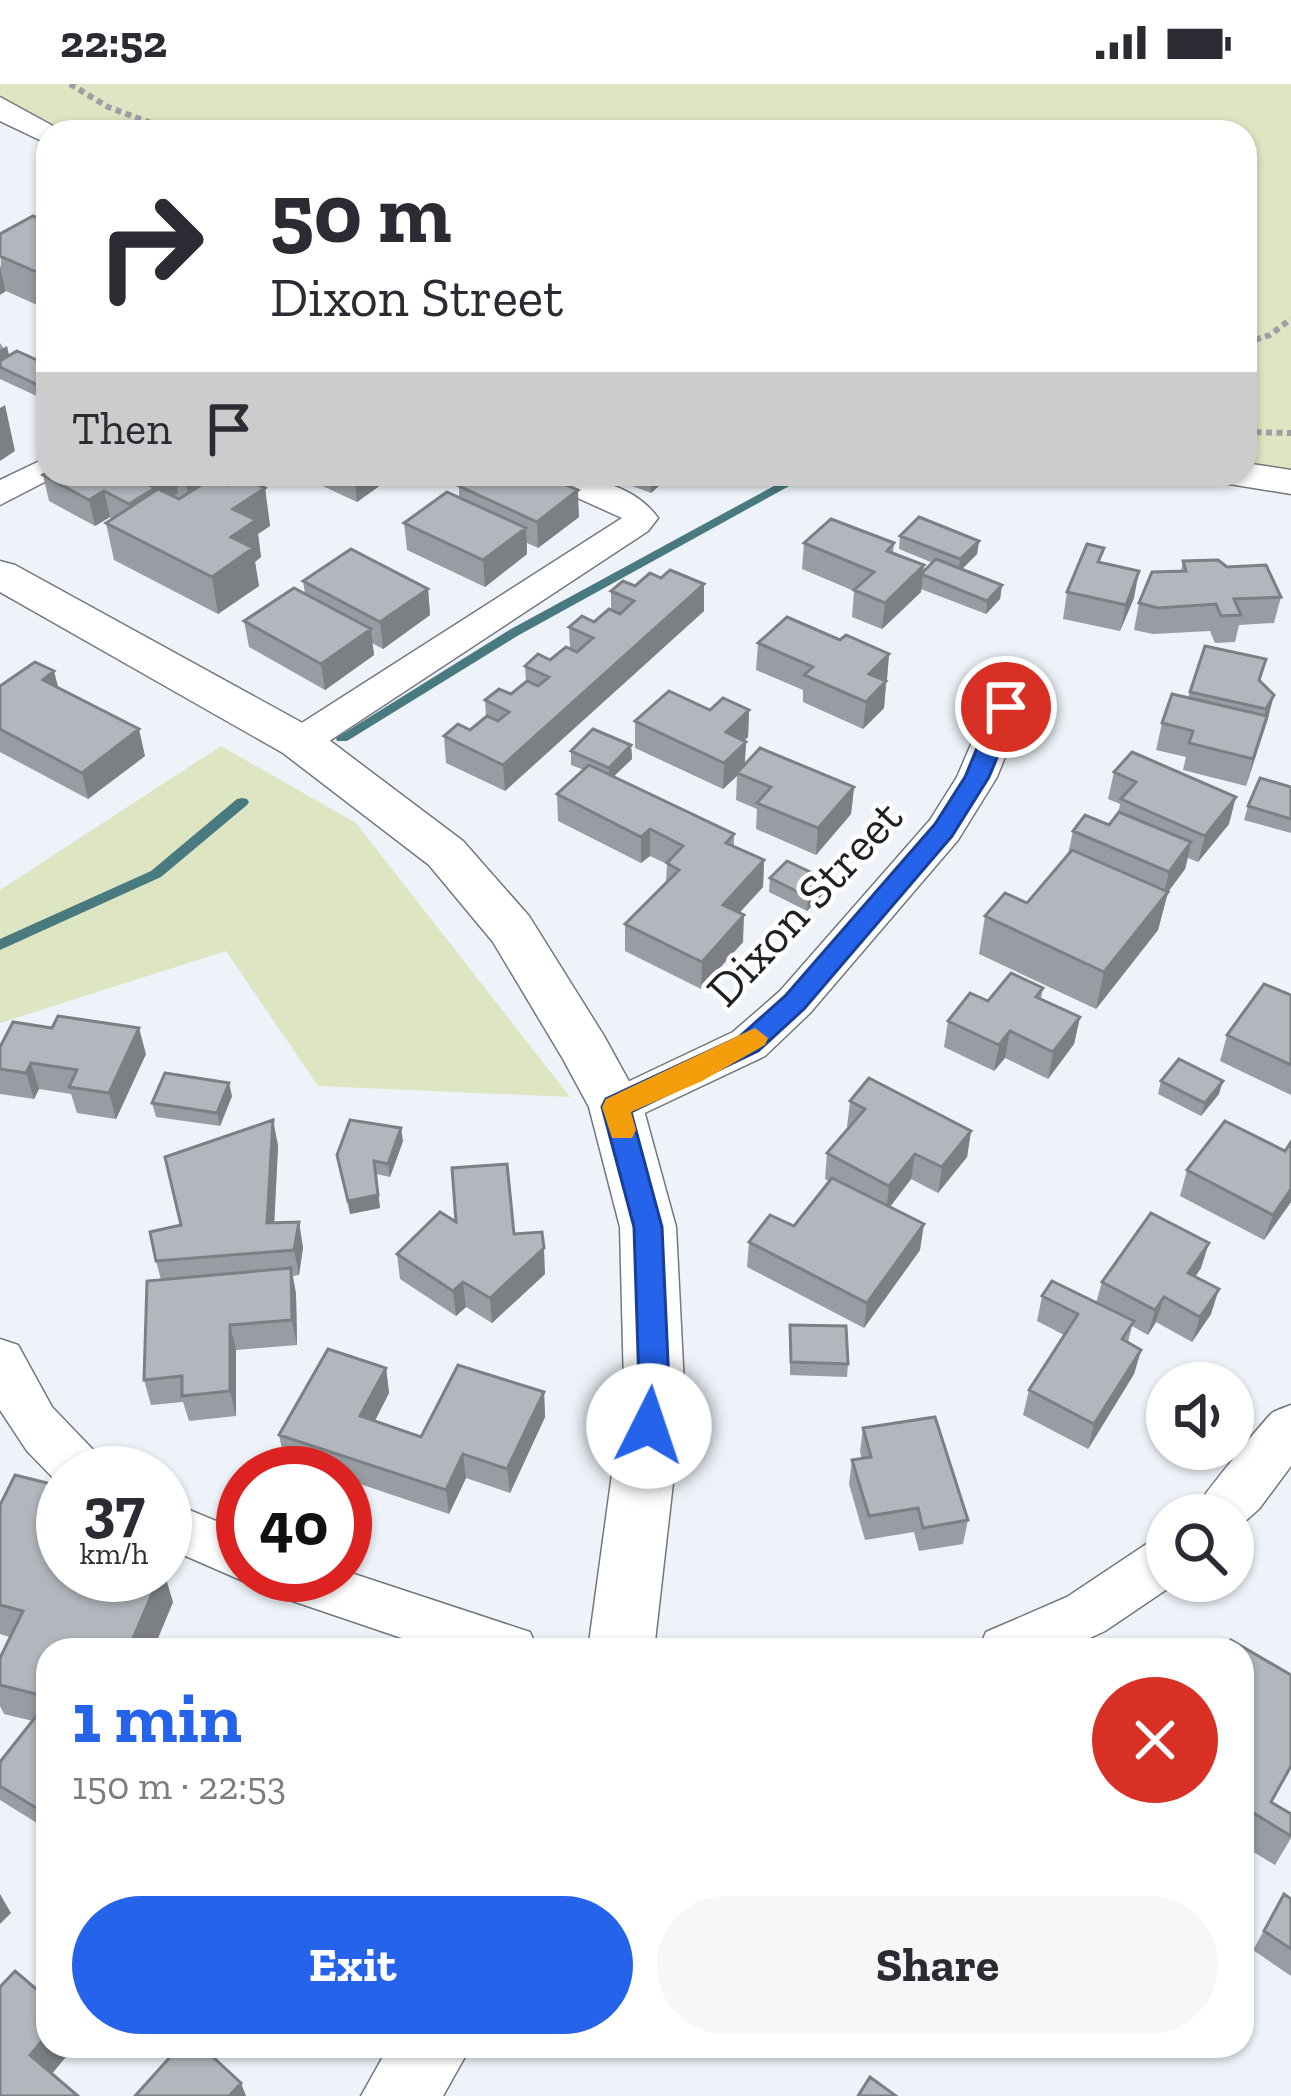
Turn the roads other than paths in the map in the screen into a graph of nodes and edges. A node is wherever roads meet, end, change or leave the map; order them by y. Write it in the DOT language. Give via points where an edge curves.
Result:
graph roads {
  1 [pos="0,107"];
  2 [pos="36,127"];
  3 [pos="36,474"];
  4 [pos="1257,477"];
  5 [pos="1291,482"];
  6 [pos="579,486"];
  7 [pos="0,495"];
  8 [pos="0,574"];
  9 [pos="1006,707"];
  10 [pos="300,742"];
  11 [pos="616,1107"];
  12 [pos="0,1360"];
  13 [pos="1291,1426"];
  14 [pos="55,1446"];
  15 [pos="1240,1494"];
  16 [pos="1146,1574"];
  17 [pos="366,1602"];
  18 [pos="475,1638"];
  19 [pos="622,1638"];
  20 [pos="1032,1638"];
  21 [pos="425,2058"];
  22 [pos="398,2096"];
  1 -- 2 [label="street"];
  3 -- 7 [label="street"];
  4 -- 5 [label="street"];
  6 -- 10 [label="street" via="634,510 637,524"];
  8 -- 10 [label="street"];
  9 -- 11 [label="street, Dixon Street" via="944,830 795,1002 749,1044"];
  10 -- 11 [label="street" via="446,853 511,929"];
  11 -- 19 [label="street" via="648,1227 654,1385"];
  12 -- 14 [label="street"];
  13 -- 15 [label="street"];
  16 -- 20 [label="street"];
  17 -- 18 [label="street"];
  21 -- 22 [label="street"];
}
